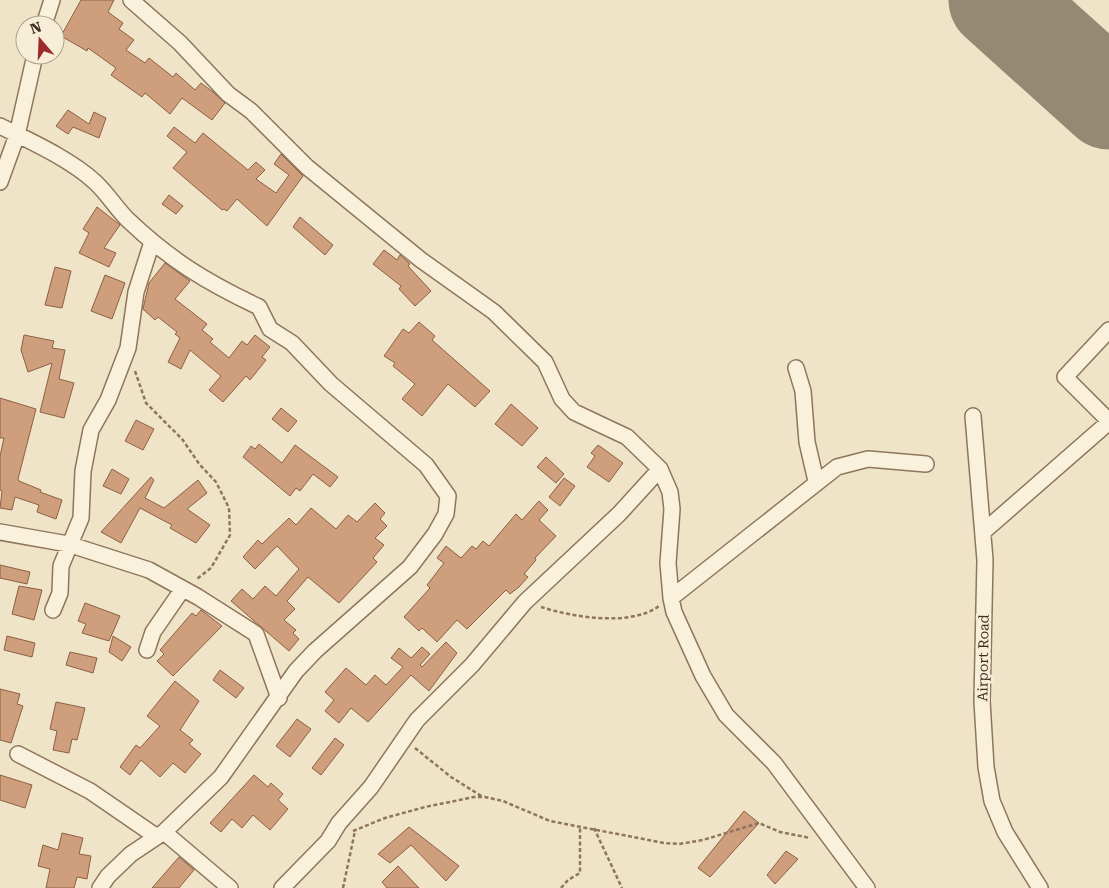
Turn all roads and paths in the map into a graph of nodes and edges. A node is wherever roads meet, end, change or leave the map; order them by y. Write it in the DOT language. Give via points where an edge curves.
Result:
graph roads {
  1 [pos="131,0"];
  2 [pos="50,2"];
  3 [pos="47,15"];
  4 [pos="33,65"];
  5 [pos="0,126"];
  6 [pos="17,135"];
  7 [pos="0,182"];
  8 [pos="152,242"];
  9 [pos="1109,330"];
  10 [pos="128,348"];
  11 [pos="796,368"];
  12 [pos="973,416"];
  13 [pos="1109,421"];
  14 [pos="926,464"];
  15 [pos="660,469"];
  16 [pos="816,481"];
  17 [pos="0,532"];
  18 [pos="983,532"];
  19 [pos="68,544"];
  20 [pos="182,590"];
  21 [pos="671,598"];
  22 [pos="525,602"];
  23 [pos="53,610"];
  24 [pos="147,650"];
  25 [pos="279,698"];
  26 [pos="404,737"];
  27 [pos="18,754"];
  28 [pos="484,797"];
  29 [pos="580,826"];
  30 [pos="594,828"];
  31 [pos="355,830"];
  32 [pos="161,834"];
  33 [pos="328,841"];
  34 [pos="831,842"];
  35 [pos="100,888"];
  36 [pos="230,888"];
  37 [pos="282,888"];
  38 [pos="343,888"];
  39 [pos="561,888"];
  40 [pos="622,888"];
  41 [pos="867,888"];
  42 [pos="1040,888"];
  1 -- 15 [label="street" via="180,43 228,94 251,111 307,167 421,260 494,312 545,362 562,399 574,412 627,437"];
  2 -- 3 [label="street"];
  4 -- 6 [label="street"];
  5 -- 6 [label="street"];
  6 -- 7 [label="street"];
  6 -- 8 [label="street" via="94,181"];
  8 -- 10 [label="street" via="136,292"];
  8 -- 25 [label="street" via="194,274 259,307 270,329 292,343 331,384 426,465 448,496 446,514 410,567 315,651 296,671"];
  9 -- 13 [label="street" via="1065,376"];
  10 -- 19 [label="street" via="108,400 91,430 83,471 81,518"];
  10 -- 20 [label="path" via="146,403 182,439 216,482 229,508 230,535 221,551 211,568"];
  11 -- 16 [label="street"];
  12 -- 18 [label="street, Airport Road"];
  13 -- 18 [label="street"];
  14 -- 16 [label="street" via="868,459 837,467"];
  15 -- 21 [label="street" via="670,492 672,509 668,563"];
  15 -- 22 [label="street" via="619,514"];
  16 -- 21 [label="street"];
  17 -- 19 [label="street"];
  18 -- 42 [label="street, Airport Road" via="982,701 986,767 992,801 1005,832"];
  19 -- 20 [label="street" via="149,570"];
  19 -- 23 [label="street" via="61,566 60,593"];
  20 -- 24 [label="street" via="154,632"];
  20 -- 25 [label="street" via="256,634"];
  21 -- 22 [label="path" via="650,613 610,618 568,613"];
  21 -- 34 [label="street" via="674,612 703,676 726,715 774,763"];
  22 -- 26 [label="street" via="472,665"];
  25 -- 32 [label="street" via="221,777"];
  26 -- 28 [label="path" via="420,754"];
  26 -- 33 [label="street" via="371,787 339,823"];
  27 -- 32 [label="street" via="90,791"];
  28 -- 29 [label="path" via="550,820"];
  28 -- 31 [label="path" via="426,807"];
  29 -- 30 [label="path"];
  29 -- 39 [label="path" via="580,873"];
  30 -- 34 [label="path" via="679,844 759,823 780,832"];
  30 -- 40 [label="path"];
  31 -- 33 [label="path"];
  31 -- 38 [label="path"];
  32 -- 35 [label="street" via="131,854"];
  32 -- 36 [label="street"];
  33 -- 37 [label="street"];
  34 -- 41 [label="street"];
}
